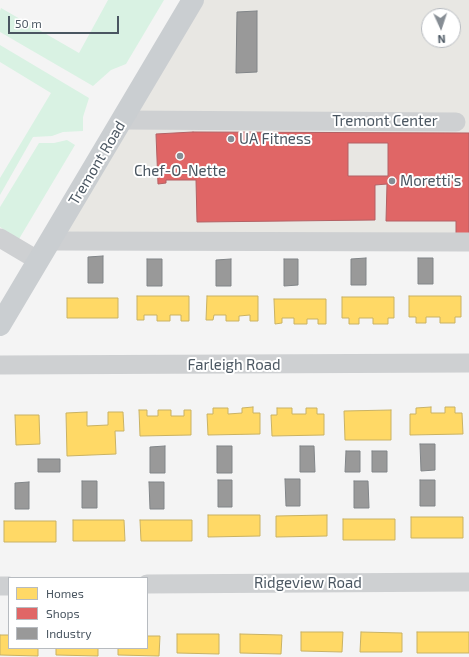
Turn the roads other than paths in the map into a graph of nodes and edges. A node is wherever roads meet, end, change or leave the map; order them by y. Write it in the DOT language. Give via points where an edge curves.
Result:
graph roads {
  1 [pos="193,0"];
  2 [pos="123,120"];
  3 [pos="456,122"];
  4 [pos="0,238"];
  5 [pos="51,241"];
  6 [pos="469,242"];
  7 [pos="39,261"];
  8 [pos="0,325"];
  9 [pos="469,363"];
  10 [pos="0,365"];
  11 [pos="469,582"];
  12 [pos="148,584"];
  1 -- 2 [label="main road, Tremont Road"];
  2 -- 3 [label="street, Tremont Center"];
  2 -- 5 [label="main road, Tremont Road"];
  4 -- 7 [label="street"];
  5 -- 6 [label="street"];
  5 -- 7 [label="main road, Tremont Road"];
  7 -- 8 [label="main road, Tremont Road"];
  9 -- 10 [label="street, Farleigh Road"];
  11 -- 12 [label="street, Ridgeview Road"];
}
